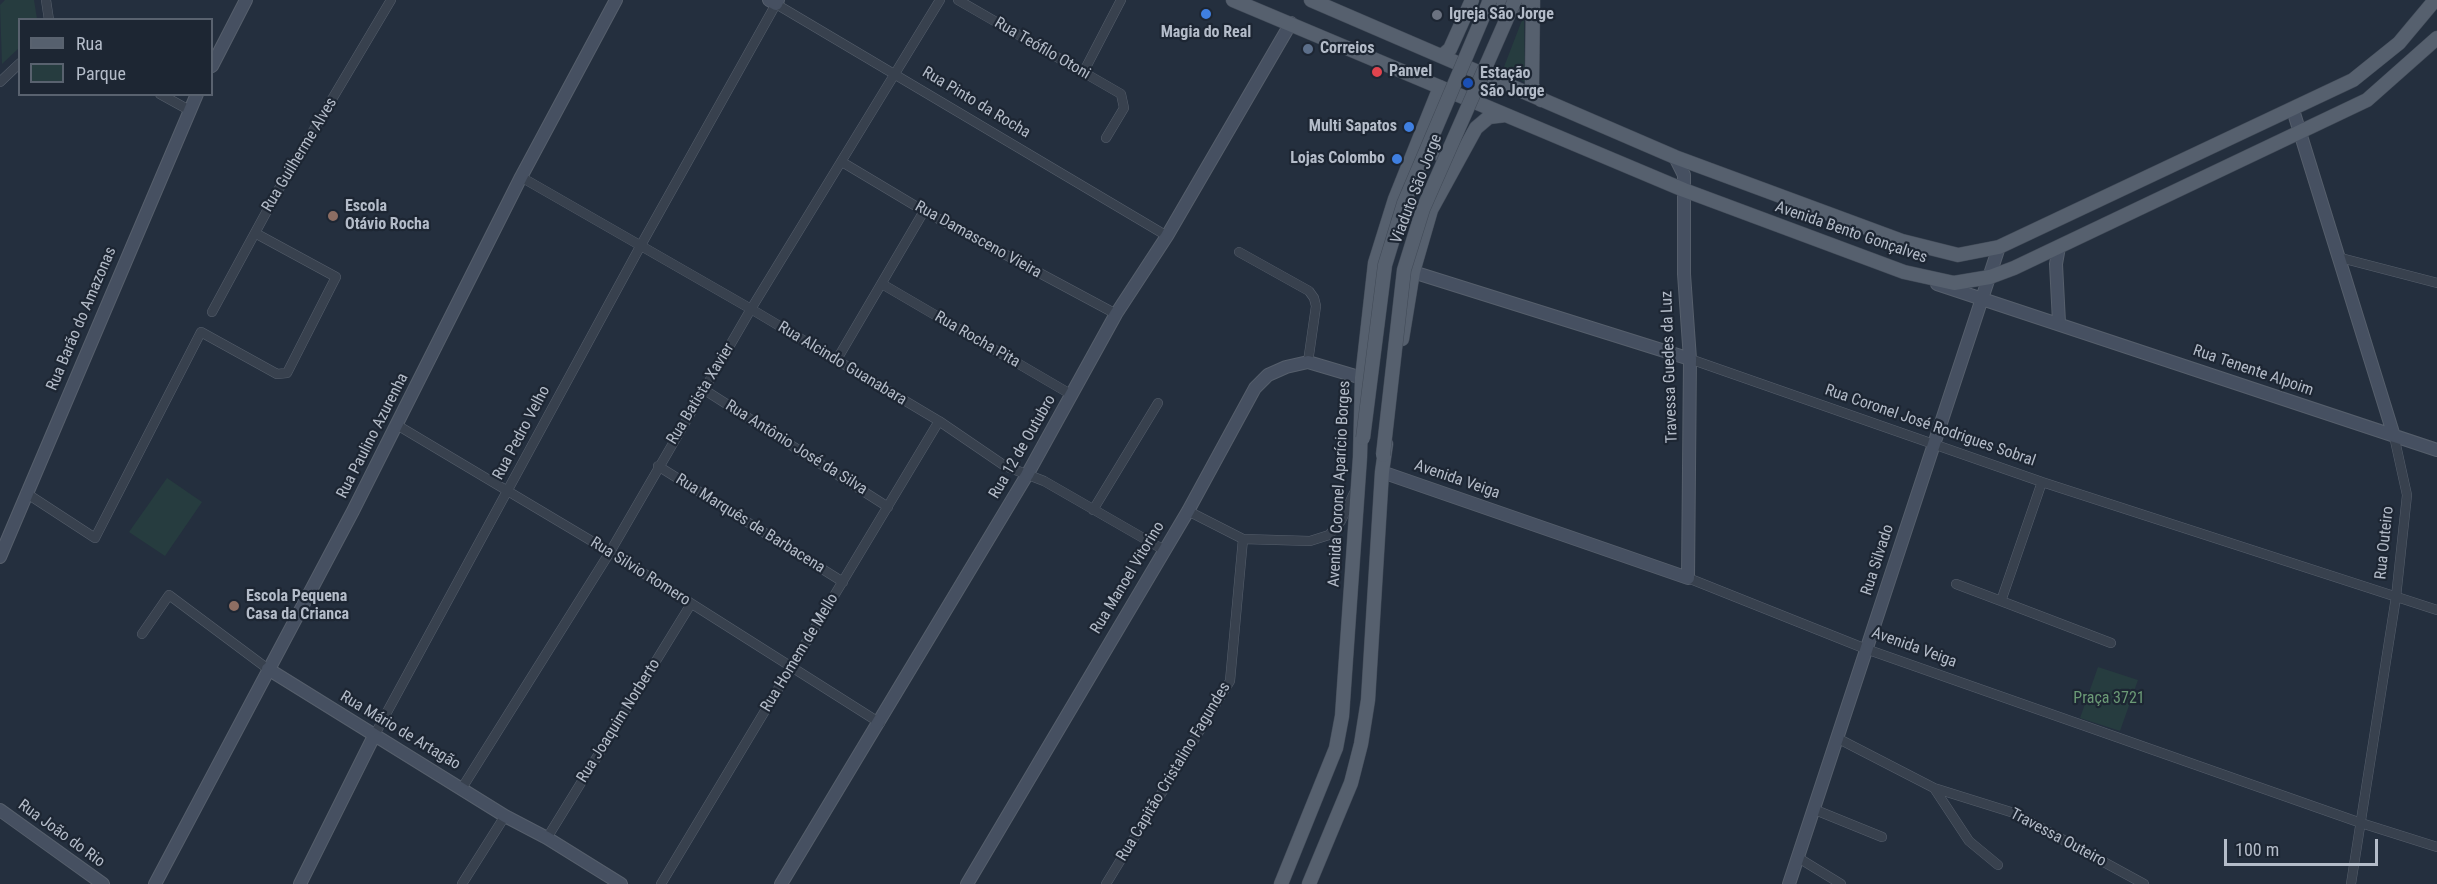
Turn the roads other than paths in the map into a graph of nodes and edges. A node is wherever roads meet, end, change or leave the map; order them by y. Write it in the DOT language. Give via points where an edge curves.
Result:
graph roads {
  1 [pos="46,0"];
  2 [pos="246,0"];
  3 [pos="391,0"];
  4 [pos="616,0"];
  5 [pos="940,0"];
  6 [pos="958,0"];
  7 [pos="1121,0"];
  8 [pos="1233,0"];
  9 [pos="1311,0"];
  10 [pos="1472,0"];
  11 [pos="1490,0"];
  12 [pos="1515,0"];
  13 [pos="1533,0"];
  14 [pos="2435,0"];
  15 [pos="774,1"];
  16 [pos="49,18"];
  17 [pos="1291,23"];
  18 [pos="2437,39"];
  19 [pos="1442,56"];
  20 [pos="213,64"];
  21 [pos="18,65"];
  22 [pos="1083,73"];
  23 [pos="895,74"];
  24 [pos="0,82"];
  25 [pos="1440,87"];
  26 [pos="164,96"];
  27 [pos="195,96"];
  28 [pos="1542,100"];
  29 [pos="189,110"];
  30 [pos="2293,110"];
  31 [pos="1507,114"];
  32 [pos="2301,133"];
  33 [pos="1106,138"];
  34 [pos="1413,153"];
  35 [pos="1676,157"];
  36 [pos="842,162"];
  37 [pos="1452,170"];
  38 [pos="521,177"];
  39 [pos="1684,190"];
  40 [pos="924,211"];
  41 [pos="255,233"];
  42 [pos="1167,236"];
  43 [pos="641,245"];
  44 [pos="1999,247"];
  45 [pos="2060,247"];
  46 [pos="1239,252"];
  47 [pos="2340,258"];
  48 [pos="1413,272"];
  49 [pos="1904,272"];
  50 [pos="1990,277"];
  51 [pos="2437,283"];
  52 [pos="882,284"];
  53 [pos="1982,300"];
  54 [pos="751,309"];
  55 [pos="212,312"];
  56 [pos="1116,314"];
  57 [pos="2059,322"];
  58 [pos="1690,359"];
  59 [pos="836,361"];
  60 [pos="1308,362"];
  61 [pos="1362,378"];
  62 [pos="703,389"];
  63 [pos="1072,395"];
  64 [pos="1158,403"];
  65 [pos="939,422"];
  66 [pos="397,425"];
  67 [pos="2394,436"];
  68 [pos="1934,445"];
  69 [pos="2437,450"];
  70 [pos="1360,456"];
  71 [pos="658,466"];
  72 [pos="1382,472"];
  73 [pos="1027,475"];
  74 [pos="2042,482"];
  75 [pos="1358,485"];
  76 [pos="509,492"];
  77 [pos="26,493"];
  78 [pos="888,507"];
  79 [pos="1094,510"];
  80 [pos="1188,511"];
  81 [pos="1243,539"];
  82 [pos="1164,550"];
  83 [pos="610,552"];
  84 [pos="0,557"];
  85 [pos="1688,578"];
  86 [pos="843,582"];
  87 [pos="1956,584"];
  88 [pos="2396,597"];
  89 [pos="2001,601"];
  90 [pos="692,604"];
  91 [pos="2437,610"];
  92 [pos="142,634"];
  93 [pos="2111,643"];
  94 [pos="1866,649"];
  95 [pos="790,668"];
  96 [pos="268,669"];
  97 [pos="880,723"];
  98 [pos="374,736"];
  99 [pos="1837,738"];
  100 [pos="462,788"];
  101 [pos="1934,788"];
  102 [pos="1813,809"];
  103 [pos="0,810"];
  104 [pos="505,816"];
  105 [pos="2361,823"];
  106 [pos="1882,837"];
  107 [pos="547,838"];
  108 [pos="2437,847"];
  109 [pos="1797,857"];
  110 [pos="1998,865"];
  111 [pos="103,884"];
  112 [pos="155,884"];
  113 [pos="300,884"];
  114 [pos="462,884"];
  115 [pos="621,884"];
  116 [pos="661,884"];
  117 [pos="781,884"];
  118 [pos="967,884"];
  119 [pos="1106,884"];
  120 [pos="1281,884"];
  121 [pos="1309,884"];
  122 [pos="1789,884"];
  123 [pos="1841,884"];
  124 [pos="2144,884"];
  125 [pos="2351,884"];
  1 -- 16 [label="street"];
  2 -- 20 [label="street"];
  3 -- 41 [label="street, Rua Guilherme Alves"];
  4 -- 38 [label="street, Rua Paulino Azurenha"];
  5 -- 23 [label="street, Rua Batista Xavier"];
  6 -- 22 [label="street, Rua Teófilo Otoni"];
  7 -- 22 [label="street"];
  8 -- 17 [label="main road, Avenida Bento Gonçalves"];
  9 -- 19 [label="main road, Avenida Bento Gonçalves"];
  10 -- 19 [label="main road" via="1450,49"];
  11 -- 13 [label="main road" via="1509,8"];
  11 -- 70 [label="main road, Viaduto São Jorge, bridge" via="1404,202 1385,265"];
  12 -- 72 [label="main road, Viaduto São Jorge, bridge" via="1423,209 1404,270"];
  13 -- 28 [label="main road" via="1532,86"];
  14 -- 30 [label="main road, Avenida Bento Gonçalves" via="2399,43 2353,80"];
  15 -- 23 [label="street, Rua Pinto da Rocha"];
  15 -- 43 [label="street, Rua Pedro Velho"];
  17 -- 25 [label="main road, Avenida Bento Gonçalves"];
  17 -- 42 [label="street, Rua 12 de Outubro"];
  18 -- 32 [label="main road, Avenida Bento Gonçalves" via="2367,100"];
  19 -- 28 [label="main road, Avenida Bento Gonçalves"];
  21 -- 24 [label="street"];
  22 -- 33 [label="street, Rua Teófilo Otoni" via="1121,94 1124,100 1124,108"];
  23 -- 36 [label="street, Rua Batista Xavier"];
  23 -- 42 [label="street, Rua Pinto da Rocha"];
  25 -- 31 [label="main road, Avenida Bento Gonçalves"];
  25 -- 34 [label="main road, Avenida Coronel Aparício Borges"];
  26 -- 29 [label="street"];
  27 -- 29 [label="street, Rua Barão do Amazonas"];
  28 -- 35 [label="main road, Avenida Bento Gonçalves"];
  29 -- 77 [label="street, Rua Barão do Amazonas"];
  30 -- 32 [label="street, Rua Outeiro"];
  30 -- 44 [label="main road, Avenida Bento Gonçalves"];
  31 -- 37 [label="main road" via="1489,117 1476,128"];
  31 -- 39 [label="main road, Avenida Bento Gonçalves"];
  32 -- 45 [label="main road, Avenida Bento Gonçalves"];
  32 -- 47 [label="street, Rua Outeiro"];
  34 -- 37 [label="main road" via="1439,153"];
  34 -- 61 [label="main road, Avenida Coronel Aparício Borges" via="1375,263"];
  35 -- 39 [label="street, Travessa Guedes da Luz" via="1684,175"];
  35 -- 44 [label="main road, Avenida Bento Gonçalves" via="1902,241 1958,255"];
  36 -- 40 [label="street, Rua Damasceno Vieira"];
  36 -- 54 [label="street, Rua Batista Xavier"];
  37 -- 48 [label="main road" via="1431,210"];
  38 -- 43 [label="street, Rua Alcindo Guanabara"];
  38 -- 66 [label="street, Rua Paulino Azurenha"];
  39 -- 49 [label="main road, Avenida Bento Gonçalves"];
  39 -- 58 [label="street, Travessa Guedes da Luz"];
  40 -- 52 [label="street"];
  40 -- 56 [label="street, Rua Damasceno Vieira"];
  41 -- 55 [label="street, Rua Guilherme Alves"];
  41 -- 77 [label="street" via="336,277 287,373 277,374 201,332 95,538"];
  42 -- 56 [label="street, Rua 12 de Outubro"];
  43 -- 54 [label="street, Rua Alcindo Guanabara"];
  43 -- 76 [label="street, Rua Pedro Velho"];
  44 -- 50 [label="street, Rua Silvado"];
  45 -- 50 [label="main road, Avenida Bento Gonçalves"];
  45 -- 57 [label="street" via="2056,264"];
  46 -- 60 [label="street" via="1309,291 1314,298"];
  47 -- 51 [label="street"];
  47 -- 67 [label="street, Rua Outeiro"];
  48 -- 58 [label="street, Rua Coronel José Rodrigues Sobral"];
  48 -- 72 [label="main road"];
  49 -- 50 [label="main road, Avenida Bento Gonçalves" via="1954,284"];
  49 -- 53 [label="street, Rua Tenente Alpoim"];
  50 -- 53 [label="street, Rua Silvado"];
  52 -- 59 [label="street"];
  52 -- 63 [label="street, Rua Rocha Pita"];
  53 -- 57 [label="street, Rua Tenente Alpoim"];
  53 -- 68 [label="street, Rua Silvado"];
  54 -- 59 [label="street, Rua Alcindo Guanabara"];
  54 -- 62 [label="street, Rua Batista Xavier"];
  56 -- 63 [label="street, Rua 12 de Outubro"];
  57 -- 67 [label="street, Rua Tenente Alpoim"];
  58 -- 68 [label="street, Rua Coronel José Rodrigues Sobral"];
  58 -- 85 [label="street, Travessa Guedes da Luz"];
  59 -- 65 [label="street, Rua Alcindo Guanabara"];
  60 -- 61 [label="street"];
  60 -- 80 [label="street, Rua Manoel Vitorino" via="1268,375 1255,388"];
  61 -- 70 [label="main road, Avenida Coronel Aparício Borges"];
  62 -- 71 [label="street, Rua Batista Xavier"];
  62 -- 78 [label="street, Rua Antônio José da Silva"];
  63 -- 73 [label="street, Rua 12 de Outubro"];
  64 -- 79 [label="street"];
  65 -- 73 [label="street, Rua Alcindo Guanabara" via="1005,466"];
  65 -- 78 [label="street, Rua Homem de Mello"];
  66 -- 76 [label="street, Rua Silvio Romero"];
  66 -- 96 [label="street, Rua Paulino Azurenha"];
  67 -- 69 [label="street, Rua Tenente Alpoim"];
  67 -- 88 [label="street, Rua Outeiro" via="2407,495"];
  68 -- 74 [label="street, Rua Coronel José Rodrigues Sobral"];
  68 -- 94 [label="street, Rua Silvado"];
  70 -- 75 [label="main road, Avenida Coronel Aparício Borges"];
  71 -- 83 [label="street, Rua Batista Xavier"];
  71 -- 86 [label="street, Rua Marquês de Barbacena"];
  72 -- 85 [label="street, Avenida Veiga"];
  72 -- 121 [label="main road" via="1368,700 1361,744 1351,783"];
  73 -- 79 [label="street, Rua Alcindo Guanabara"];
  73 -- 97 [label="street, Rua 12 de Outubro"];
  74 -- 88 [label="street, Rua Coronel José Rodrigues Sobral"];
  74 -- 89 [label="street"];
  75 -- 81 [label="street" via="1341,521 1329,535 1310,541"];
  75 -- 120 [label="main road, Avenida Coronel Aparício Borges" via="1342,716 1336,748"];
  76 -- 83 [label="street, Rua Silvio Romero"];
  76 -- 98 [label="street, Rua Pedro Velho"];
  77 -- 84 [label="street, Rua Barão do Amazonas"];
  78 -- 86 [label="street, Rua Homem de Mello"];
  79 -- 82 [label="street, Rua Alcindo Guanabara"];
  80 -- 81 [label="street"];
  80 -- 82 [label="street, Rua Manoel Vitorino"];
  81 -- 119 [label="street, Rua Capitão Cristalino Fagundes" via="1230,681"];
  82 -- 118 [label="street, Rua Manoel Vitorino"];
  83 -- 90 [label="street, Rua Silvio Romero"];
  83 -- 100 [label="street, Rua Batista Xavier"];
  85 -- 94 [label="street, Avenida Veiga"];
  86 -- 95 [label="street, Rua Homem de Mello"];
  87 -- 89 [label="street"];
  88 -- 91 [label="street, Rua Coronel José Rodrigues Sobral"];
  88 -- 105 [label="street, Rua Outeiro"];
  89 -- 93 [label="street"];
  90 -- 95 [label="street, Rua Silvio Romero"];
  90 -- 107 [label="street, Rua Joaquim Norberto"];
  92 -- 96 [label="street, Rua Mário de Artagão" via="168,595"];
  94 -- 99 [label="street, Rua Silvado"];
  94 -- 105 [label="street, Avenida Veiga"];
  95 -- 97 [label="street, Rua Silvio Romero"];
  95 -- 116 [label="street, Rua Homem de Mello"];
  96 -- 98 [label="street, Rua Mário de Artagão"];
  96 -- 112 [label="street, Rua Paulino Azurenha"];
  97 -- 117 [label="street, Rua 12 de Outubro"];
  98 -- 100 [label="street, Rua Mário de Artagão"];
  98 -- 113 [label="street, Rua Pedro Velho"];
  99 -- 101 [label="street, Travessa Outeiro"];
  99 -- 102 [label="street, Rua Silvado"];
  100 -- 104 [label="street, Rua Mário de Artagão"];
  101 -- 110 [label="street" via="1969,841"];
  101 -- 124 [label="street, Travessa Outeiro" via="2014,813"];
  102 -- 106 [label="street"];
  102 -- 109 [label="street, Rua Silvado"];
  103 -- 111 [label="street, Rua João do Rio"];
  104 -- 107 [label="street, Rua Mário de Artagão"];
  104 -- 114 [label="street"];
  105 -- 108 [label="street, Avenida Veiga"];
  105 -- 125 [label="street, Rua Outeiro"];
  107 -- 115 [label="street, Rua Mário de Artagão"];
  109 -- 122 [label="street, Rua Silvado"];
  109 -- 123 [label="street"];
}
